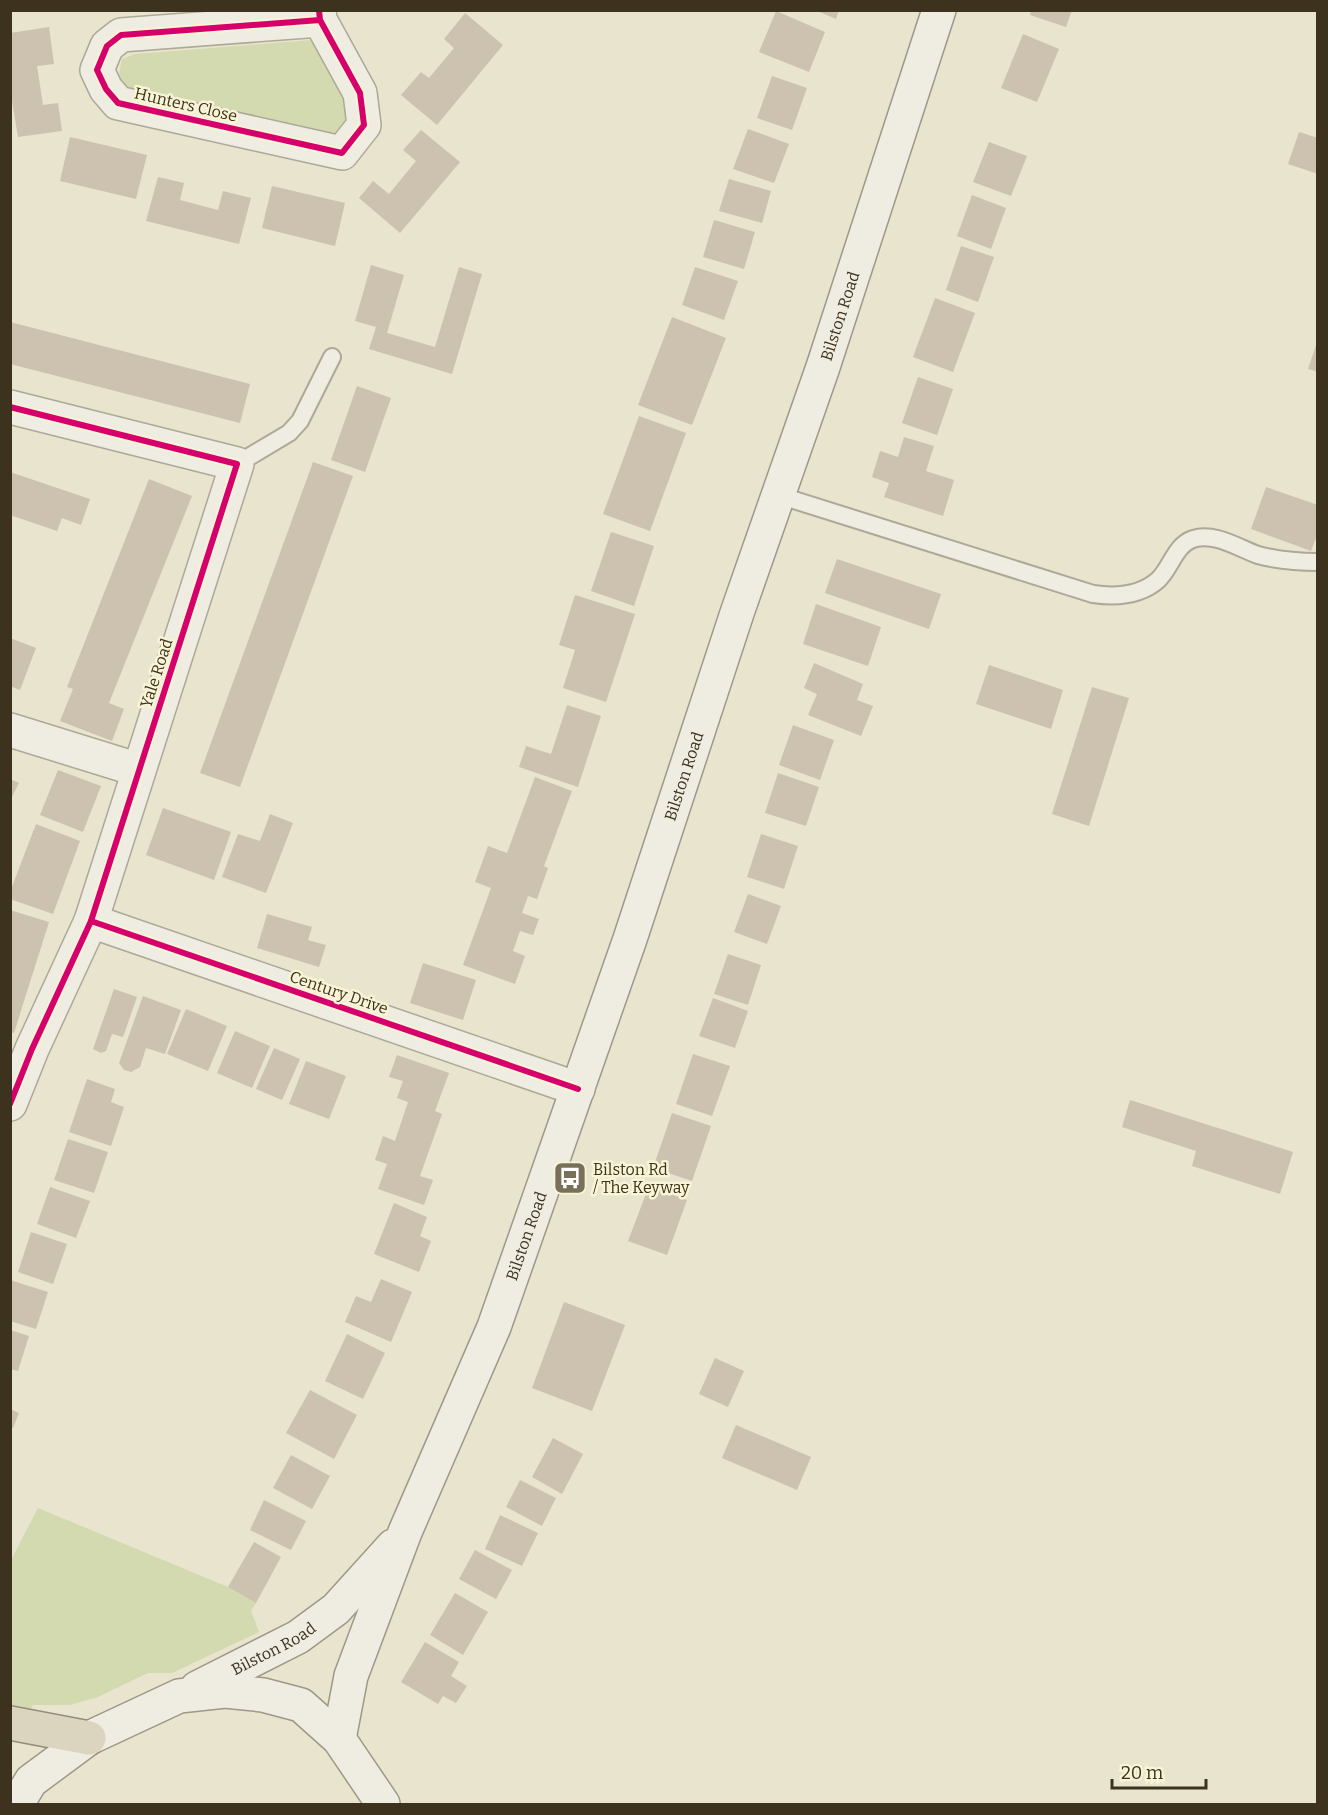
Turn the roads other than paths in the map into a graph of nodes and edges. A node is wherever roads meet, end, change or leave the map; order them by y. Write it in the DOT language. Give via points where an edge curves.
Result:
graph roads {
  1 [pos="939,10"];
  2 [pos="320,15"];
  3 [pos="332,357"];
  4 [pos="10,407"];
  5 [pos="237,464"];
  6 [pos="778,495"];
  7 [pos="1317,562"];
  8 [pos="10,730"];
  9 [pos="139,770"];
  10 [pos="91,921"];
  11 [pos="21,1045"];
  12 [pos="578,1089"];
  13 [pos="10,1104"];
  14 [pos="405,1532"];
  15 [pos="179,1696"];
  16 [pos="10,1723"];
  17 [pos="89,1738"];
  18 [pos="339,1739"];
  19 [pos="24,1793"];
  20 [pos="382,1804"];
  1 -- 6 [label="main road, Bilston Road"];
  2 -- 2 [label="main road, Hunters Close" via="360,93 364,124 342,153 118,103 105,89 97,70 107,46 121,35"];
  3 -- 5 [label="lane" via="300,421 289,433"];
  4 -- 5 [label="main road"];
  5 -- 9 [label="main road, Yale Road"];
  6 -- 7 [label="lane" via="1111,597 1133,593 1158,579 1171,558 1190,540 1206,535 1260,555"];
  6 -- 12 [label="main road, Bilston Road"];
  8 -- 9 [label="main road"];
  9 -- 10 [label="main road, Yale Road"];
  10 -- 11 [label="main road, Yale Road"];
  10 -- 12 [label="main road, Century Drive"];
  11 -- 13 [label="main road, Yale Road"];
  12 -- 14 [label="main road, Bilston Road" via="494,1327"];
  14 -- 15 [label="main road, Bilston Road" via="336,1609 298,1637"];
  14 -- 18 [label="main road, Bilston Road" via="351,1676"];
  15 -- 17 [label="main road, Bilston Road"];
  15 -- 18 [label="main road" via="225,1691 291,1702 301,1705"];
  16 -- 17 [label="highway"];
  17 -- 19 [label="main road, Bilston Road"];
  18 -- 20 [label="main road"];
}
